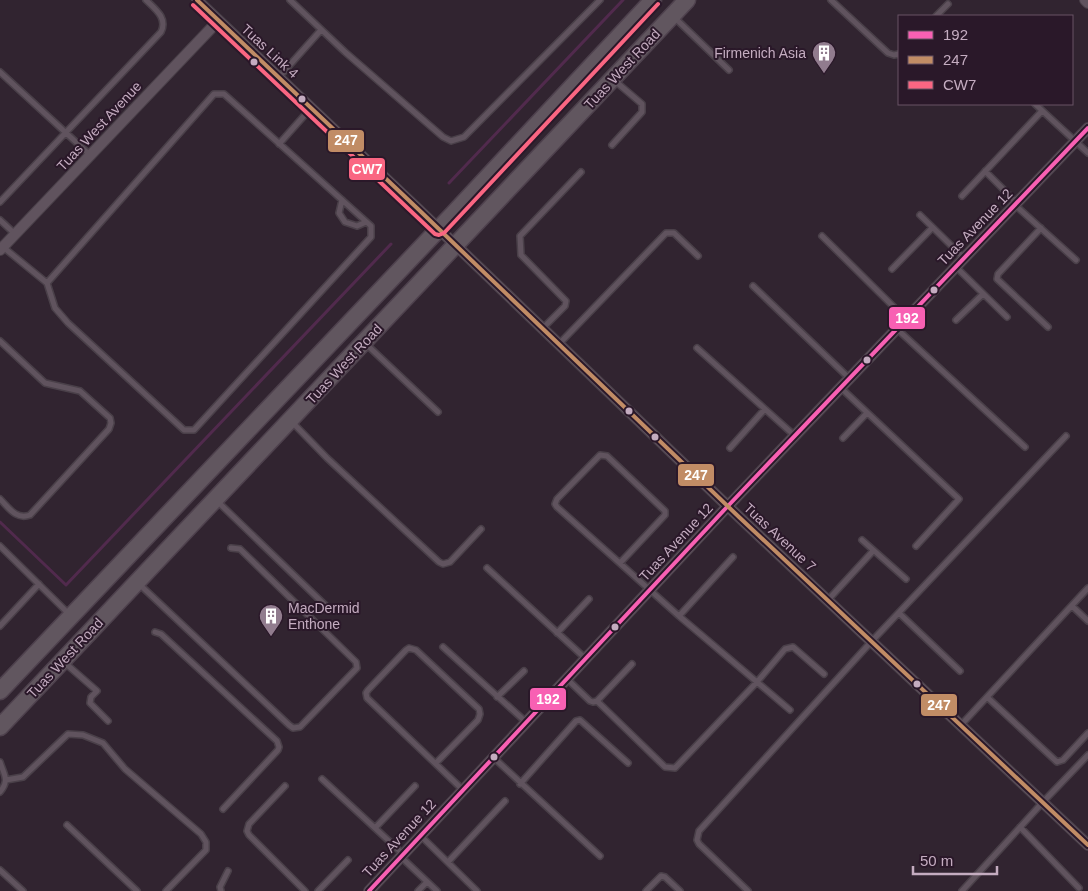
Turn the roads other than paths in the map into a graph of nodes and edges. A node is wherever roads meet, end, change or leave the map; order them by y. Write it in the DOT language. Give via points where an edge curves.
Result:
graph roads {
  1 [pos="146,0"];
  2 [pos="197,0"];
  3 [pos="290,0"];
  4 [pos="600,0"];
  5 [pos="653,0"];
  6 [pos="687,0"];
  7 [pos="832,0"];
  8 [pos="1085,0"];
  9 [pos="1088,3"];
  10 [pos="948,4"];
  11 [pos="937,15"];
  12 [pos="672,16"];
  13 [pos="218,21"];
  14 [pos="321,30"];
  15 [pos="898,54"];
  16 [pos="729,70"];
  17 [pos="0,72"];
  18 [pos="279,78"];
  19 [pos="613,79"];
  20 [pos="1036,105"];
  21 [pos="311,108"];
  22 [pos="1042,111"];
  23 [pos="1087,130"];
  24 [pos="66,132"];
  25 [pos="1075,142"];
  26 [pos="279,144"];
  27 [pos="612,145"];
  28 [pos="1088,153"];
  29 [pos="90,155"];
  30 [pos="985,171"];
  31 [pos="581,172"];
  32 [pos="962,196"];
  33 [pos="342,200"];
  34 [pos="0,202"];
  35 [pos="1016,204"];
  36 [pos="920,215"];
  37 [pos="0,220"];
  38 [pos="366,222"];
  39 [pos="932,228"];
  40 [pos="1041,228"];
  41 [pos="439,229"];
  42 [pos="15,235"];
  43 [pos="822,236"];
  44 [pos="456,245"];
  45 [pos="1,247"];
  46 [pos="698,256"];
  47 [pos="964,258"];
  48 [pos="1076,260"];
  49 [pos="956,267"];
  50 [pos="892,269"];
  51 [pos="47,283"];
  52 [pos="753,286"];
  53 [pos="983,294"];
  54 [pos="1007,317"];
  55 [pos="906,319"];
  56 [pos="956,320"];
  57 [pos="1048,327"];
  58 [pos="543,328"];
  59 [pos="897,329"];
  60 [pos="0,341"];
  61 [pos="364,342"];
  62 [pos="559,344"];
  63 [pos="697,348"];
  64 [pos="850,378"];
  65 [pos="840,388"];
  66 [pos="765,409"];
  67 [pos="438,412"];
  68 [pos="867,413"];
  69 [pos="290,420"];
  70 [pos="795,436"];
  71 [pos="1066,436"];
  72 [pos="843,438"];
  73 [pos="1025,447"];
  74 [pos="730,448"];
  75 [pos="0,499"];
  76 [pos="216,500"];
  77 [pos="728,507"];
  78 [pos="481,529"];
  79 [pos="862,540"];
  80 [pos="0,546"];
  81 [pos="916,546"];
  82 [pos="231,548"];
  83 [pos="873,551"];
  84 [pos="733,557"];
  85 [pos="620,563"];
  86 [pos="487,568"];
  87 [pos="906,579"];
  88 [pos="137,582"];
  89 [pos="39,584"];
  90 [pos="1088,588"];
  91 [pos="650,590"];
  92 [pos="589,599"];
  93 [pos="827,600"];
  94 [pos="326,606"];
  95 [pos="1072,606"];
  96 [pos="899,613"];
  97 [pos="72,616"];
  98 [pos="678,616"];
  99 [pos="1088,621"];
  100 [pos="0,626"];
  101 [pos="155,632"];
  102 [pos="557,633"];
  103 [pos="871,642"];
  104 [pos="443,647"];
  105 [pos="586,659"];
  106 [pos="63,661"];
  107 [pos="632,664"];
  108 [pos="524,671"];
  109 [pos="960,671"];
  110 [pos="824,674"];
  111 [pos="567,679"];
  112 [pos="757,682"];
  113 [pos="0,691"];
  114 [pos="497,697"];
  115 [pos="988,697"];
  116 [pos="597,702"];
  117 [pos="790,710"];
  118 [pos="108,721"];
  119 [pos="526,723"];
  120 [pos="961,725"];
  121 [pos="0,727"];
  122 [pos="1088,733"];
  123 [pos="1088,756"];
  124 [pos="493,758"];
  125 [pos="0,762"];
  126 [pos="628,762"];
  127 [pos="436,763"];
  128 [pos="322,779"];
  129 [pos="6,780"];
  130 [pos="520,784"];
  131 [pos="284,786"];
  132 [pos="415,786"];
  133 [pos="463,790"];
  134 [pos="0,792"];
  135 [pos="505,801"];
  136 [pos="1043,802"];
  137 [pos="224,809"];
  138 [pos="67,825"];
  139 [pos="1020,827"];
  140 [pos="375,828"];
  141 [pos="421,835"];
  142 [pos="1088,845"];
  143 [pos="402,856"];
  144 [pos="600,856"];
  145 [pos="348,860"];
  146 [pos="448,862"];
  147 [pos="0,870"];
  148 [pos="228,871"];
  149 [pos="427,882"];
  150 [pos="1080,888"];
  151 [pos="23,891"];
  152 [pos="137,891"];
  153 [pos="166,891"];
  154 [pos="221,891"];
  155 [pos="305,891"];
  156 [pos="318,891"];
  157 [pos="369,891"];
  158 [pos="418,891"];
  159 [pos="437,891"];
  160 [pos="476,891"];
  161 [pos="646,891"];
  162 [pos="680,891"];
  163 [pos="748,891"];
  164 [pos="962,891"];
  1 -- 24 [label="lane" via="161,15 164,27 161,32"];
  2 -- 13 [label="street, Tuas Link 4"];
  3 -- 14 [label="lane"];
  4 -- 14 [label="lane" via="464,137 451,141"];
  5 -- 41 [label="main road, Tuas West Road"];
  6 -- 12 [label="main road, Tuas West Road"];
  7 -- 15 [label="lane" via="888,53"];
  8 -- 9 [label="street"];
  10 -- 11 [label="lane"];
  12 -- 16 [label="lane"];
  12 -- 19 [label="main road, Tuas West Road"];
  13 -- 18 [label="street, Tuas Link 4"];
  13 -- 29 [label="street, Tuas West Avenue"];
  14 -- 18 [label="lane"];
  17 -- 24 [label="lane"];
  18 -- 21 [label="street, Tuas Link 4"];
  19 -- 27 [label="lane" via="644,107"];
  19 -- 44 [label="main road, Tuas West Road"];
  20 -- 22 [label="lane"];
  21 -- 26 [label="lane"];
  21 -- 41 [label="street, Tuas Link 4"];
  22 -- 25 [label="lane"];
  22 -- 30 [label="lane"];
  23 -- 25 [label="street, Tuas Avenue 12"];
  24 -- 29 [label="lane"];
  24 -- 34 [label="lane"];
  25 -- 28 [label="lane"];
  25 -- 35 [label="street, Tuas Avenue 12"];
  26 -- 33 [label="lane"];
  26 -- 51 [label="lane" via="224,94 214,94"];
  29 -- 42 [label="street, Tuas West Avenue"];
  30 -- 32 [label="lane"];
  30 -- 35 [label="lane"];
  31 -- 58 [label="lane" via="520,236 521,254 566,301"];
  33 -- 38 [label="lane"];
  33 -- 38 [label="lane" via="339,213 345,222 357,226"];
  35 -- 40 [label="lane"];
  35 -- 47 [label="street, Tuas Avenue 12"];
  36 -- 39 [label="lane"];
  37 -- 42 [label="lane"];
  38 -- 51 [label="lane" via="372,229 371,237 191,431 184,430 68,323 55,308"];
  39 -- 47 [label="lane"];
  39 -- 50 [label="lane"];
  40 -- 48 [label="lane"];
  40 -- 57 [label="lane" via="997,279"];
  41 -- 44 [label="street, Tuas Link 4"];
  41 -- 97 [label="main road, Tuas West Road"];
  42 -- 45 [label="street, Tuas West Avenue"];
  43 -- 55 [label="lane"];
  44 -- 58 [label="street, Tuas Avenue 7"];
  44 -- 61 [label="main road, Tuas West Road"];
  45 -- 51 [label="lane"];
  46 -- 62 [label="lane" via="674,233 666,232"];
  47 -- 49 [label="street, Tuas Avenue 12"];
  49 -- 53 [label="lane"];
  49 -- 55 [label="street, Tuas Avenue 12"];
  52 -- 64 [label="lane"];
  53 -- 54 [label="lane"];
  53 -- 56 [label="lane"];
  55 -- 59 [label="street, Tuas Avenue 12"];
  58 -- 62 [label="street, Tuas Avenue 7"];
  59 -- 64 [label="street, Tuas Avenue 12"];
  59 -- 73 [label="lane"];
  60 -- 75 [label="lane" via="45,383 80,391 110,418 111,423 30,515 17,516"];
  61 -- 67 [label="lane"];
  61 -- 69 [label="main road, Tuas West Road"];
  62 -- 77 [label="street, Tuas Avenue 7"];
  63 -- 66 [label="lane"];
  64 -- 65 [label="street, Tuas Avenue 12"];
  65 -- 68 [label="lane"];
  65 -- 70 [label="street, Tuas Avenue 12"];
  66 -- 70 [label="lane"];
  66 -- 74 [label="lane"];
  68 -- 72 [label="lane"];
  68 -- 81 [label="lane" via="959,499"];
  69 -- 76 [label="main road, Tuas West Road"];
  69 -- 78 [label="lane" via="439,562 450,562"];
  70 -- 77 [label="street, Tuas Avenue 12"];
  71 -- 96 [label="lane"];
  76 -- 88 [label="main road, Tuas West Road"];
  76 -- 94 [label="lane"];
  77 -- 91 [label="street, Tuas Avenue 12"];
  77 -- 93 [label="street, Tuas Avenue 7"];
  79 -- 83 [label="lane"];
  80 -- 89 [label="lane"];
  82 -- 88 [label="lane" via="240,549 356,662 357,668 300,727 289,725"];
  83 -- 87 [label="lane"];
  83 -- 93 [label="lane"];
  84 -- 98 [label="lane"];
  85 -- 85 [label="lane" via="665,515 665,511 607,456 600,455 556,499 555,504"];
  85 -- 91 [label="lane"];
  86 -- 102 [label="lane"];
  88 -- 106 [label="main road, Tuas West Road"];
  89 -- 97 [label="lane"];
  89 -- 100 [label="lane"];
  90 -- 95 [label="lane"];
  91 -- 98 [label="lane"];
  91 -- 105 [label="street, Tuas Avenue 12"];
  92 -- 102 [label="lane"];
  93 -- 103 [label="street, Tuas Avenue 7"];
  95 -- 99 [label="lane"];
  95 -- 115 [label="lane"];
  96 -- 103 [label="lane"];
  96 -- 109 [label="lane"];
  97 -- 113 [label="main road, Tuas West Road"];
  98 -- 112 [label="lane"];
  101 -- 137 [label="lane" via="161,634 277,741 278,750"];
  102 -- 105 [label="lane"];
  103 -- 120 [label="street, Tuas Avenue 7"];
  103 -- 163 [label="lane" via="699,832 699,844"];
  104 -- 114 [label="lane"];
  105 -- 111 [label="street, Tuas Avenue 12"];
  106 -- 118 [label="lane" via="97,691 90,703"];
  106 -- 121 [label="main road, Tuas West Road"];
  107 -- 116 [label="lane"];
  108 -- 114 [label="lane"];
  110 -- 112 [label="lane" via="793,647 785,649"];
  111 -- 116 [label="lane"];
  111 -- 119 [label="street, Tuas Avenue 12"];
  112 -- 116 [label="lane" via="675,768 665,767"];
  112 -- 117 [label="lane"];
  114 -- 119 [label="lane"];
  115 -- 120 [label="lane"];
  115 -- 122 [label="lane" via="1057,762 1063,760"];
  119 -- 124 [label="street, Tuas Avenue 12"];
  120 -- 136 [label="street, Tuas Avenue 7"];
  123 -- 136 [label="lane"];
  124 -- 130 [label="lane"];
  124 -- 133 [label="street, Tuas Avenue 12"];
  125 -- 129 [label="lane"];
  126 -- 130 [label="lane" via="580,720"];
  127 -- 127 [label="lane" via="366,695 409,648 416,650 480,714 478,720"];
  127 -- 133 [label="lane"];
  128 -- 140 [label="lane"];
  129 -- 134 [label="lane"];
  129 -- 153 [label="lane" via="23,777 68,734 83,735 103,743 125,769 204,838 206,850"];
  130 -- 144 [label="lane"];
  131 -- 155 [label="lane" via="247,830"];
  132 -- 140 [label="lane"];
  133 -- 141 [label="street, Tuas Avenue 12"];
  135 -- 146 [label="lane"];
  136 -- 139 [label="lane"];
  136 -- 142 [label="street, Tuas Avenue 7"];
  138 -- 152 [label="lane"];
  139 -- 150 [label="lane"];
  139 -- 164 [label="lane"];
  140 -- 143 [label="lane"];
  141 -- 143 [label="street, Tuas Avenue 12"];
  141 -- 146 [label="lane"];
  143 -- 149 [label="lane"];
  143 -- 157 [label="street, Tuas Avenue 12"];
  145 -- 156 [label="lane"];
  146 -- 160 [label="lane"];
  147 -- 151 [label="lane"];
  148 -- 154 [label="lane"];
  149 -- 158 [label="lane"];
  149 -- 159 [label="lane"];
  161 -- 162 [label="lane" via="661,876"];
}
